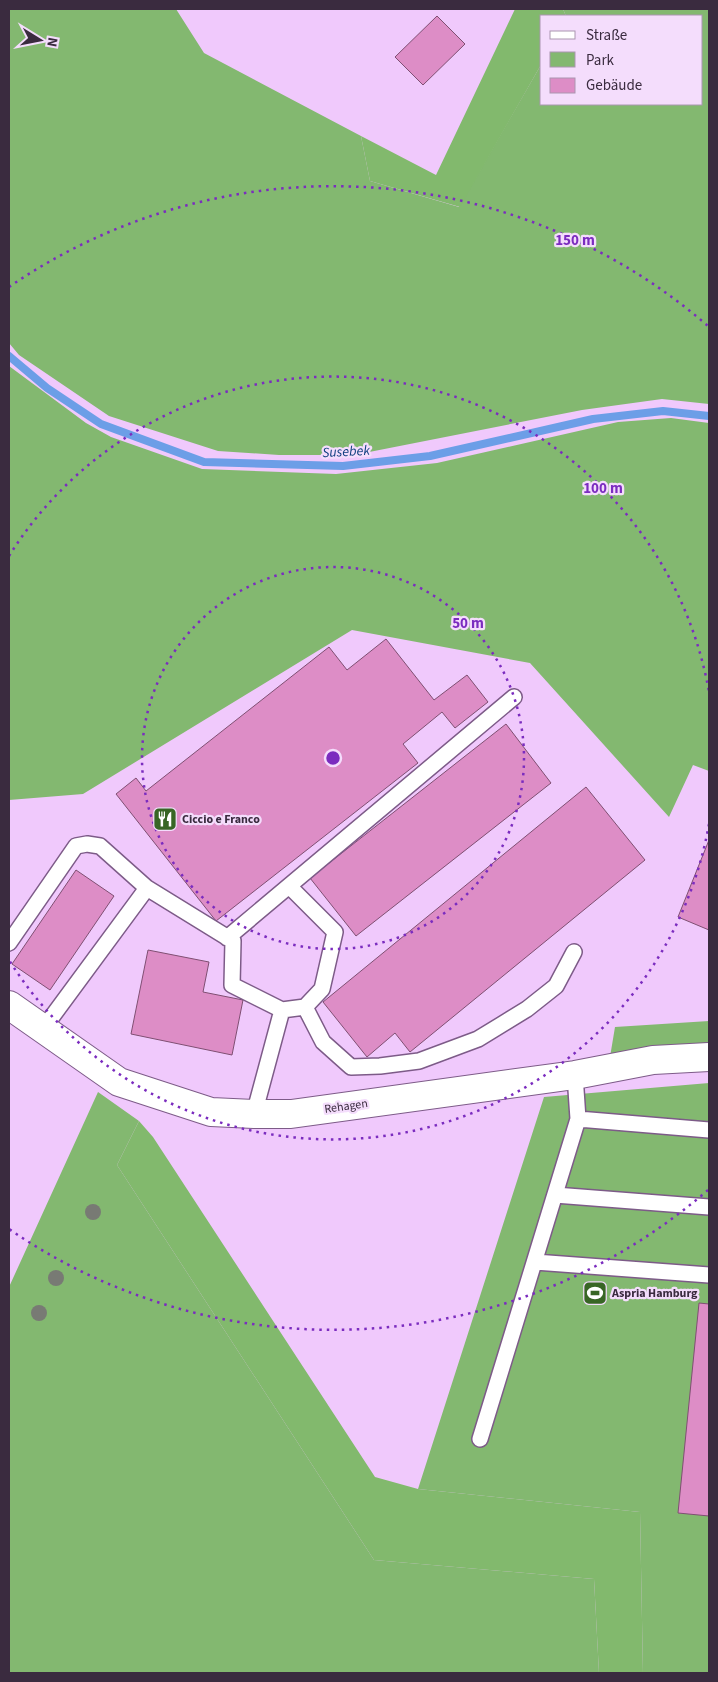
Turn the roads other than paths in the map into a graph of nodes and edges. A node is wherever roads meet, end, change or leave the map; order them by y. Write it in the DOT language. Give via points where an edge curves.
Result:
graph roads {
  1 [pos="514,697"];
  2 [pos="289,886"];
  3 [pos="147,888"];
  4 [pos="227,938"];
  5 [pos="9,944"];
  6 [pos="574,952"];
  7 [pos="9,1005"];
  8 [pos="305,1007"];
  9 [pos="282,1010"];
  10 [pos="43,1029"];
  11 [pos="709,1057"];
  12 [pos="575,1076"];
  13 [pos="254,1114"];
  14 [pos="578,1119"];
  15 [pos="709,1130"];
  16 [pos="555,1195"];
  17 [pos="709,1207"];
  18 [pos="535,1262"];
  19 [pos="709,1275"];
  20 [pos="480,1439"];
  1 -- 2 [label="lane"];
  2 -- 4 [label="lane"];
  2 -- 8 [label="lane" via="335,932 322,989"];
  3 -- 4 [label="lane"];
  3 -- 5 [label="lane" via="100,846 76,846"];
  3 -- 10 [label="lane"];
  4 -- 9 [label="lane" via="233,941 232,985"];
  6 -- 8 [label="lane" via="556,986 527,1009 478,1040 419,1060 351,1067 323,1042"];
  7 -- 10 [label="street, Rehagen"];
  8 -- 9 [label="lane"];
  9 -- 13 [label="lane"];
  10 -- 13 [label="street, Rehagen" via="119,1082 211,1112"];
  11 -- 12 [label="street, Rehagen" via="654,1060"];
  12 -- 13 [label="street, Rehagen" via="291,1114"];
  12 -- 14 [label="lane"];
  14 -- 15 [label="lane"];
  14 -- 16 [label="lane"];
  16 -- 17 [label="lane"];
  16 -- 18 [label="lane"];
  18 -- 19 [label="lane"];
  18 -- 20 [label="lane"];
}
